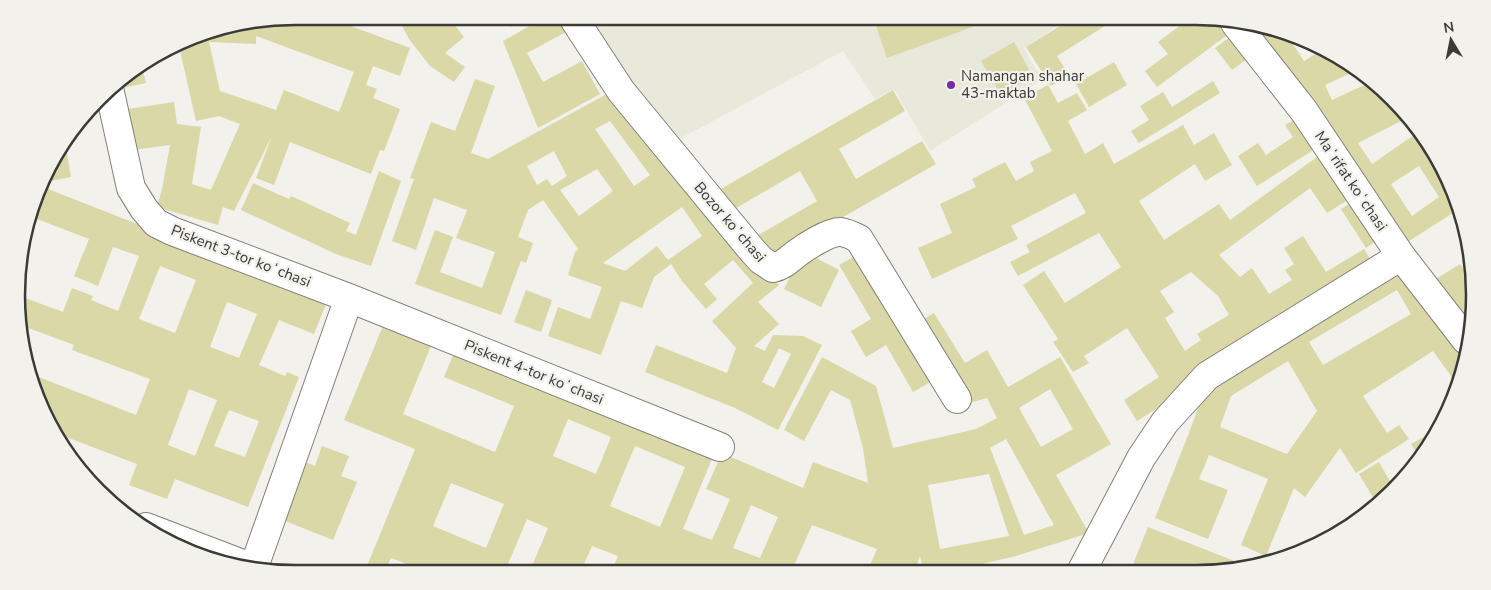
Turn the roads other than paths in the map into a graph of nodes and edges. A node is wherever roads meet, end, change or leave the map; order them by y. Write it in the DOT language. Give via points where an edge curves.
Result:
graph roads {
  1 [pos="578,25"];
  2 [pos="1239,28"];
  3 [pos="111,97"];
  4 [pos="1401,256"];
  5 [pos="349,298"];
  6 [pos="1463,336"];
  7 [pos="957,399"];
  8 [pos="720,447"];
  9 [pos="256,562"];
  10 [pos="1084,565"];
  1 -- 7 [label="street, Bozor koʻchasi" via="621,91 768,266 778,267 803,249 837,232 859,239"];
  2 -- 4 [label="street, Maʻrifat koʻchasi" via="1304,111"];
  3 -- 5 [label="street, Piskent 3-tor koʻchasi" via="131,188 156,222 172,231"];
  4 -- 6 [label="street, Maʻrifat koʻchasi"];
  4 -- 10 [label="street" via="1207,376 1165,422 1141,458"];
  5 -- 8 [label="street, Piskent 4-tor koʻchasi"];
  5 -- 9 [label="street"];
}
